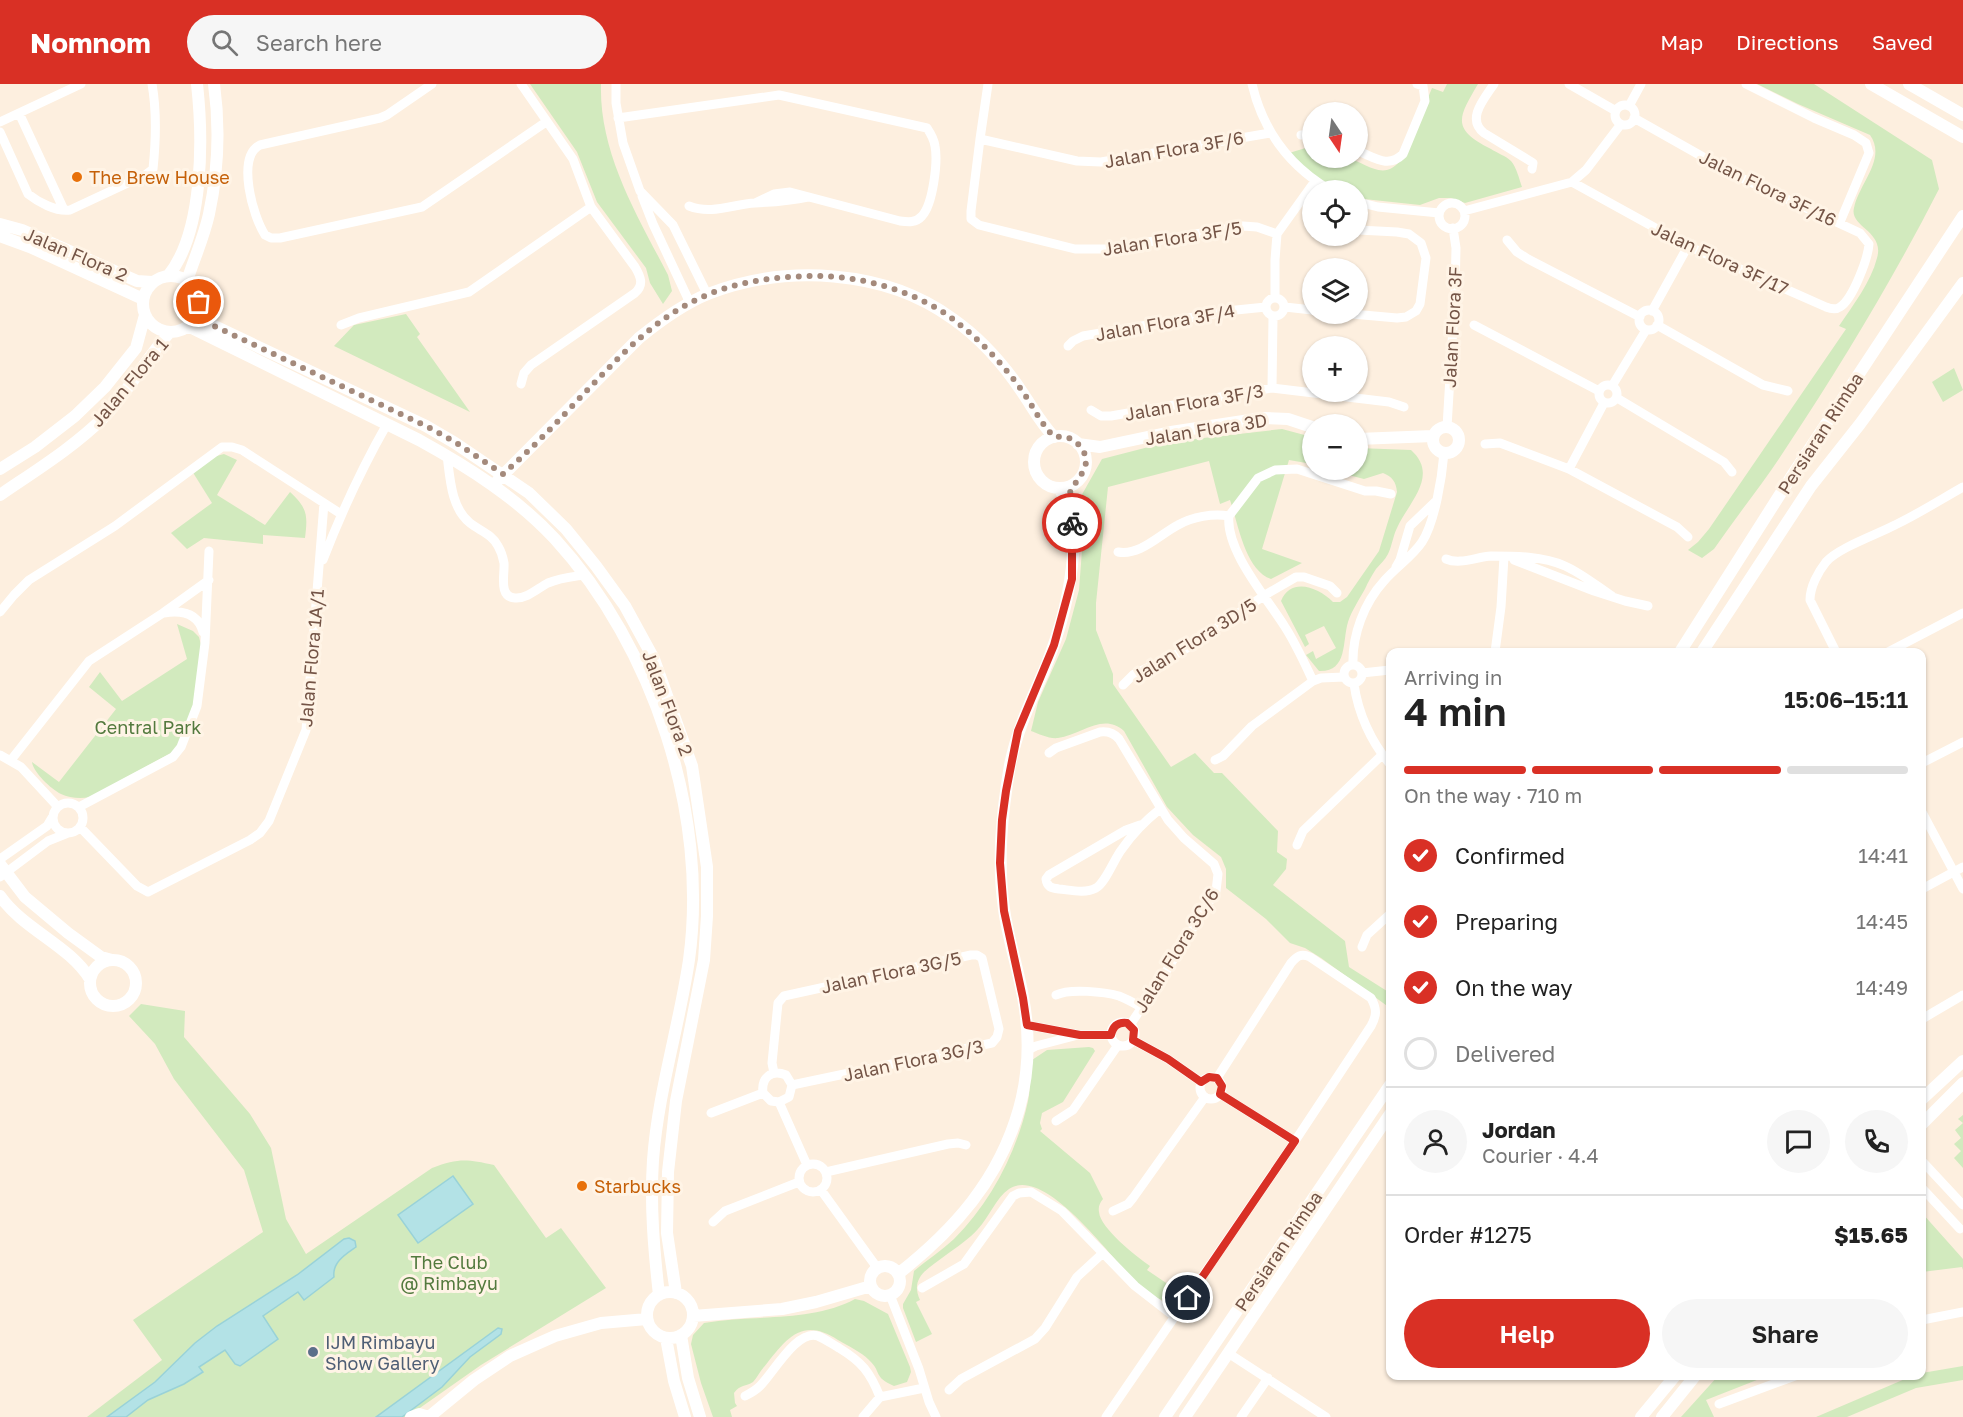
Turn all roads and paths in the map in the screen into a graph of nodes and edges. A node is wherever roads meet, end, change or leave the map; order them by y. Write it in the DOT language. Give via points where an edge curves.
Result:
graph roads {
  1 [pos="81,84"];
  2 [pos="152,84"];
  3 [pos="197,84"];
  4 [pos="214,84"];
  5 [pos="432,84"];
  6 [pos="521,84"];
  7 [pos="616,84"];
  8 [pos="988,84"];
  9 [pos="1252,84"];
  10 [pos="1417,84"];
  11 [pos="1494,84"];
  12 [pos="1569,84"];
  13 [pos="1641,84"];
  14 [pos="1746,84"];
  15 [pos="1871,84"];
  16 [pos="1909,84"];
  17 [pos="1629,106"];
  18 [pos="1616,111"];
  19 [pos="19,113"];
  20 [pos="1963,115"];
  21 [pos="618,117"];
  22 [pos="1634,118"];
  23 [pos="0,122"];
  24 [pos="546,122"];
  25 [pos="1622,124"];
  26 [pos="0,132"];
  27 [pos="1270,133"];
  28 [pos="1963,137"];
  29 [pos="980,139"];
  30 [pos="1368,155"];
  31 [pos="1532,169"];
  32 [pos="1314,180"];
  33 [pos="1572,182"];
  34 [pos="640,191"];
  35 [pos="1302,200"];
  36 [pos="1368,204"];
  37 [pos="689,206"];
  38 [pos="591,207"];
  39 [pos="64,210"];
  40 [pos="1464,211"];
  41 [pos="1439,213"];
  42 [pos="1963,216"];
  43 [pos="1840,222"];
  44 [pos="0,224"];
  45 [pos="1453,228"];
  46 [pos="1368,230"];
  47 [pos="1278,234"];
  48 [pos="0,236"];
  49 [pos="1507,240"];
  50 [pos="1688,246"];
  51 [pos="168,276"];
  52 [pos="1859,277"];
  53 [pos="188,281"];
  54 [pos="152,282"];
  55 [pos="1963,283"];
  56 [pos="707,294"];
  57 [pos="1275,298"];
  58 [pos="143,299"];
  59 [pos="690,303"];
  60 [pos="1266,307"];
  61 [pos="1285,307"];
  62 [pos="1302,309"];
  63 [pos="198,311"];
  64 [pos="1652,311"];
  65 [pos="145,315"];
  66 [pos="1368,315"];
  67 [pos="1273,316"];
  68 [pos="1640,317"];
  69 [pos="341,325"];
  70 [pos="1474,325"];
  71 [pos="1658,325"];
  72 [pos="188,326"];
  73 [pos="1646,330"];
  74 [pos="170,332"];
  75 [pos="1068,346"];
  76 [pos="520,384"];
  77 [pos="1612,386"];
  78 [pos="1272,388"];
  79 [pos="1599,391"];
  80 [pos="1788,391"];
  81 [pos="1617,398"];
  82 [pos="1604,403"];
  83 [pos="1404,407"];
  84 [pos="1091,411"];
  85 [pos="1039,421"];
  86 [pos="387,424"];
  87 [pos="1302,424"];
  88 [pos="1447,427"];
  89 [pos="1433,436"];
  90 [pos="1054,437"];
  91 [pos="1368,438"];
  92 [pos="1078,444"];
  93 [pos="1485,444"];
  94 [pos="1039,446"];
  95 [pos="1100,447"];
  96 [pos="1444,453"];
  97 [pos="447,455"];
  98 [pos="1086,460"];
  99 [pos="0,469"];
  100 [pos="1569,469"];
  101 [pos="1732,472"];
  102 [pos="503,474"];
  103 [pos="1075,483"];
  104 [pos="494,486"];
  105 [pos="1963,487"];
  106 [pos="1059,488"];
  107 [pos="1391,494"];
  108 [pos="0,495"];
  109 [pos="1067,501"];
  110 [pos="1435,502"];
  111 [pos="324,503"];
  112 [pos="341,514"];
  113 [pos="1229,516"];
  114 [pos="1688,537"];
  115 [pos="209,551"];
  116 [pos="1118,552"];
  117 [pos="1504,557"];
  118 [pos="1446,559"];
  119 [pos="319,571"];
  120 [pos="1393,572"];
  121 [pos="584,575"];
  122 [pos="209,580"];
  123 [pos="1337,593"];
  124 [pos="1265,595"];
  125 [pos="1648,606"];
  126 [pos="0,612"];
  127 [pos="163,613"];
  128 [pos="1963,613"];
  129 [pos="205,643"];
  130 [pos="1496,648"];
  131 [pos="1683,648"];
  132 [pos="1705,648"];
  133 [pos="1834,648"];
  134 [pos="1896,648"];
  135 [pos="1353,665"];
  136 [pos="1386,670"];
  137 [pos="1362,673"];
  138 [pos="1344,677"];
  139 [pos="1312,681"];
  140 [pos="1354,684"];
  141 [pos="1123,685"];
  142 [pos="1963,742"];
  143 [pos="1048,753"];
  144 [pos="0,755"];
  145 [pos="1382,755"];
  146 [pos="11,760"];
  147 [pos="1215,760"];
  148 [pos="1386,760"];
  149 [pos="1926,761"];
  150 [pos="79,807"];
  151 [pos="1160,809"];
  152 [pos="55,811"];
  153 [pos="1926,820"];
  154 [pos="1140,825"];
  155 [pos="80,827"];
  156 [pos="68,833"];
  157 [pos="1297,845"];
  158 [pos="0,859"];
  159 [pos="1963,867"];
  160 [pos="2,871"];
  161 [pos="1953,872"];
  162 [pos="1926,887"];
  163 [pos="1963,889"];
  164 [pos="0,896"];
  165 [pos="1386,918"];
  166 [pos="1362,947"];
  167 [pos="112,960"];
  168 [pos="986,968"];
  169 [pos="90,979"];
  170 [pos="1056,995"];
  171 [pos="1963,995"];
  172 [pos="1142,1007"];
  173 [pos="1926,1017"];
  174 [pos="1130,1024"];
  175 [pos="1027,1025"];
  176 [pos="1080,1035"];
  177 [pos="1111,1035"];
  178 [pos="1133,1040"];
  179 [pos="1118,1045"];
  180 [pos="1028,1050"];
  181 [pos="1963,1062"];
  182 [pos="774,1073"];
  183 [pos="1217,1078"];
  184 [pos="1201,1082"];
  185 [pos="1963,1083"];
  186 [pos="792,1085"];
  187 [pos="1386,1091"];
  188 [pos="763,1093"];
  189 [pos="1220,1094"];
  190 [pos="1926,1095"];
  191 [pos="1205,1097"];
  192 [pos="779,1102"];
  193 [pos="711,1113"];
  194 [pos="1386,1120"];
  195 [pos="1926,1120"];
  196 [pos="1056,1121"];
  197 [pos="1295,1141"];
  198 [pos="966,1145"];
  199 [pos="807,1165"];
  200 [pos="1926,1165"];
  201 [pos="826,1172"];
  202 [pos="799,1182"];
  203 [pos="821,1190"];
  204 [pos="1926,1192"];
  205 [pos="1963,1205"];
  206 [pos="1113,1211"];
  207 [pos="713,1222"];
  208 [pos="1960,1229"];
  209 [pos="1103,1253"];
  210 [pos="878,1269"];
  211 [pos="898,1274"];
  212 [pos="871,1286"];
  213 [pos="922,1288"];
  214 [pos="676,1293"];
  215 [pos="659,1295"];
  216 [pos="890,1295"];
  217 [pos="1963,1312"];
  218 [pos="693,1316"];
  219 [pos="1175,1317"];
  220 [pos="647,1319"];
  221 [pos="1926,1319"];
  222 [pos="681,1335"];
  223 [pos="666,1338"];
  224 [pos="1228,1353"];
  225 [pos="1268,1378"];
  226 [pos="1672,1380"];
  227 [pos="1692,1380"];
  228 [pos="1784,1380"];
  229 [pos="924,1388"];
  230 [pos="949,1389"];
  231 [pos="745,1396"];
  232 [pos="880,1397"];
  233 [pos="1719,1404"];
  234 [pos="411,1417"];
  235 [pos="429,1417"];
  236 [pos="685,1417"];
  237 [pos="700,1417"];
  238 [pos="863,1417"];
  239 [pos="936,1417"];
  240 [pos="1106,1417"];
  241 [pos="1165,1417"];
  242 [pos="1185,1417"];
  243 [pos="1241,1417"];
  244 [pos="1326,1417"];
  245 [pos="1641,1417"];
  246 [pos="1662,1417"];
  1 -- 19 [label="street"];
  2 -- 39 [label="street" via="156,140 153,169"];
  3 -- 51 [label="street" via="201,141 195,206 177,265"];
  4 -- 53 [label="street" via="218,136 215,174 208,215"];
  5 -- 24 [label="street" via="384,117 257,146 249,157 248,183 262,232 275,239 415,209"];
  6 -- 24 [label="street"];
  7 -- 21 [label="street"];
  8 -- 29 [label="street"];
  9 -- 27 [label="street"];
  10 -- 30 [label="street" via="1423,86 1425,101 1403,154 1386,162"];
  11 -- 31 [label="street" via="1477,112 1478,128 1527,159 1533,164"];
  12 -- 18 [label="street"];
  13 -- 17 [label="street"];
  14 -- 43 [label="street" via="1866,143 1869,153"];
  15 -- 28 [label="street"];
  16 -- 20 [label="street"];
  17 -- 18 [label="street"];
  17 -- 22 [label="street"];
  18 -- 25 [label="street"];
  19 -- 23 [label="street"];
  19 -- 39 [label="street"];
  21 -- 34 [label="street" via="625,153"];
  21 -- 37 [label="street" via="779,95 927,128 936,149 927,209 912,222 798,193 782,192 755,203 708,211"];
  22 -- 25 [label="street" via="1629,124"];
  22 -- 43 [label="street, Jalan Flora 3F/16" via="1735,175"];
  24 -- 38 [label="street" via="575,163"];
  25 -- 33 [label="street"];
  26 -- 39 [label="street" via="28,194"];
  27 -- 29 [label="street, Jalan Flora 3F/6" via="1090,163"];
  27 -- 32 [label="street" via="1288,158"];
  29 -- 47 [label="street, Jalan Flora 3F/5" via="971,211 971,219 979,225 1089,250 1243,226"];
  33 -- 40 [label="street"];
  33 -- 50 [label="street, Jalan Flora 3F/17"];
  34 -- 56 [label="street" via="673,225"];
  34 -- 59 [label="street"];
  35 -- 47 [label="street"];
  36 -- 41 [label="street"];
  38 -- 69 [label="street" via="469,292"];
  38 -- 76 [label="street" via="635,267 641,280 639,289 531,365"];
  40 -- 41 [label="street" via="1453,203"];
  40 -- 45 [label="street" via="1462,224"];
  41 -- 45 [label="street" via="1443,224"];
  42 -- 131 [label="street, Persiaran Rimba"];
  43 -- 52 [label="street, Jalan Flora 3F/16" via="1860,233 1869,244"];
  44 -- 54 [label="street, Jalan Flora 2" via="137,281"];
  45 -- 88 [label="street, Jalan Flora 3F" via="1455,293"];
  46 -- 66 [label="street" via="1409,234 1421,243 1426,258 1416,311 1397,318"];
  47 -- 57 [label="street"];
  48 -- 58 [label="street, Jalan Flora 2"];
  49 -- 68 [label="street" via="1528,259"];
  50 -- 52 [label="street, Jalan Flora 3F/17" via="1830,308 1844,304"];
  50 -- 64 [label="street"];
  51 -- 53 [label="street"];
  51 -- 54 [label="street"];
  53 -- 63 [label="street" via="197,294"];
  54 -- 58 [label="street"];
  55 -- 132 [label="street, Persiaran Rimba" via="1811,486"];
  56 -- 59 [label="street"];
  56 -- 85 [label="street" via="779,276 832,276 897,290 953,319 979,342 1023,393"];
  57 -- 60 [label="street"];
  57 -- 61 [label="street"];
  58 -- 65 [label="street, Jalan Flora 1"];
  59 -- 102 [label="street" via="639,338"];
  60 -- 67 [label="street"];
  60 -- 75 [label="street, Jalan Flora 3F/4" via="1083,336"];
  61 -- 62 [label="street"];
  61 -- 67 [label="street" via="1282,314"];
  63 -- 72 [label="street, Jalan Flora 1"];
  63 -- 102 [label="street, Jalan Flora 2" via="210,324 426,426"];
  64 -- 68 [label="street" via="1645,311"];
  64 -- 71 [label="street" via="1658,316"];
  65 -- 74 [label="street, Jalan Flora 1" via="155,327"];
  65 -- 99 [label="street, Jalan Flora 1" via="136,348 105,387 75,416"];
  67 -- 78 [label="street"];
  68 -- 73 [label="street"];
  70 -- 79 [label="street"];
  71 -- 73 [label="street"];
  71 -- 80 [label="street" via="1763,385"];
  72 -- 74 [label="street, Jalan Flora 1"];
  72 -- 86 [label="street, Jalan Flora 2"];
  73 -- 77 [label="street"];
  74 -- 108 [label="street, Jalan Flora 1" via="104,417"];
  77 -- 79 [label="street"];
  77 -- 81 [label="street"];
  78 -- 83 [label="street, Jalan Flora 3F/3"];
  78 -- 84 [label="street, Jalan Flora 3F/3" via="1112,416"];
  79 -- 82 [label="street"];
  81 -- 82 [label="street"];
  81 -- 101 [label="street" via="1724,462"];
  82 -- 100 [label="street"];
  85 -- 90 [label="street"];
  85 -- 94 [label="street"];
  86 -- 97 [label="street, Jalan Flora 2"];
  86 -- 112 [label="street"];
  87 -- 95 [label="street, Jalan Flora 3D" via="1263,418"];
  88 -- 89 [label="street" via="1438,429"];
  88 -- 96 [label="street" via="1455,430 1460,442 1452,452"];
  89 -- 91 [label="street"];
  89 -- 96 [label="street" via="1436,449"];
  90 -- 92 [label="street" via="1063,436"];
  90 -- 94 [label="street"];
  92 -- 95 [label="street, Jalan Flora 3D"];
  92 -- 98 [label="street"];
  93 -- 100 [label="street" via="1500,443"];
  94 -- 106 [label="street" via="1034,470 1044,483"];
  95 -- 98 [label="street"];
  96 -- 110 [label="street"];
  97 -- 104 [label="street, Jalan Flora 2"];
  97 -- 121 [label="street" via="456,503 471,524 498,545 503,556 503,585 509,597 525,597 563,578"];
  98 -- 103 [label="street"];
  100 -- 114 [label="street" via="1677,527"];
  102 -- 104 [label="street"];
  102 -- 214 [label="street, Jalan Flora 2" via="566,529 625,606 654,659 692,766 707,867 707,916 704,960 676,1101 668,1172 667,1233"];
  103 -- 106 [label="street"];
  103 -- 109 [label="street"];
  104 -- 121 [label="street, Jalan Flora 2" via="555,539"];
  105 -- 133 [label="street" via="1825,563 1810,591 1810,600"];
  106 -- 109 [label="street"];
  107 -- 113 [label="street" via="1365,491 1283,468 1258,478"];
  109 -- 175 [label="street" via="1072,526 1072,579 1054,645 1018,731 1000,847 1004,911"];
  110 -- 120 [label="street" via="1410,526"];
  110 -- 120 [label="street" via="1430,527 1421,544"];
  111 -- 112 [label="street"];
  111 -- 119 [label="street, Jalan Flora 1A/1"];
  111 -- 126 [label="street" via="242,450 222,447 116,526 29,580"];
  112 -- 119 [label="street"];
  113 -- 116 [label="street" via="1187,521 1138,550"];
  113 -- 124 [label="street" via="1238,555"];
  115 -- 122 [label="street"];
  117 -- 118 [label="street"];
  117 -- 125 [label="street"];
  117 -- 130 [label="street"];
  119 -- 155 [label="street, Jalan Flora 1A/1" via="306,730 269,821 260,833 148,892 137,886"];
  120 -- 135 [label="street" via="1366,606"];
  121 -- 215 [label="street, Jalan Flora 2" via="612,614 640,665 661,721 677,770 692,868 689,958 653,1159 652,1234"];
  122 -- 127 [label="street"];
  122 -- 129 [label="street"];
  123 -- 124 [label="street, Jalan Flora 3D/5" via="1330,586 1300,576"];
  124 -- 139 [label="street"];
  124 -- 141 [label="street, Jalan Flora 3D/5" via="1181,652 1134,674"];
  127 -- 129 [label="street" via="191,614 200,623"];
  127 -- 146 [label="street" via="89,661"];
  128 -- 134 [label="street"];
  129 -- 150 [label="street" via="197,706 179,752"];
  135 -- 137 [label="street"];
  135 -- 138 [label="street" via="1346,669"];
  136 -- 137 [label="street"];
  137 -- 140 [label="street" via="1360,681"];
  138 -- 139 [label="street"];
  138 -- 140 [label="street"];
  139 -- 147 [label="street"];
  140 -- 145 [label="street" via="1362,718"];
  142 -- 149 [label="street"];
  143 -- 151 [label="street" via="1100,732 1110,732 1119,739"];
  144 -- 146 [label="street"];
  145 -- 148 [label="street"];
  145 -- 157 [label="street" via="1302,831"];
  146 -- 152 [label="street"];
  150 -- 152 [label="street" via="68,802"];
  150 -- 155 [label="street" via="83,819"];
  151 -- 154 [label="street"];
  151 -- 172 [label="street, Jalan Flora 3C/6" via="1184,838 1210,858 1218,874 1217,886"];
  152 -- 156 [label="street" via="56,827"];
  152 -- 158 [label="street" via="47,826"];
  153 -- 161 [label="street"];
  154 -- 154 [label="street" via="1095,888 1078,891 1051,888 1047,884 1051,874"];
  155 -- 156 [label="street"];
  156 -- 160 [label="street" via="48,841"];
  159 -- 161 [label="street"];
  160 -- 167 [label="street" via="46,915 101,957"];
  161 -- 162 [label="street"];
  161 -- 163 [label="street"];
  164 -- 169 [label="street" via="28,926 80,965"];
  165 -- 166 [label="street" via="1367,935"];
  167 -- 169 [label="street" via="97,966"];
  167 -- 169 [label="street" via="128,966 135,976 134,994 126,1002 116,1006 100,1003 93,995"];
  168 -- 182 [label="street, Jalan Flora 3G/5" via="982,958 971,955 784,996 778,1003"];
  168 -- 186 [label="street, Jalan Flora 3G/3" via="999,1029 992,1043"];
  170 -- 172 [label="street" via="1073,991 1113,994"];
  171 -- 173 [label="street"];
  172 -- 174 [label="street, Jalan Flora 3C/6"];
  174 -- 177 [label="street" via="1118,1024"];
  174 -- 178 [label="street"];
  175 -- 176 [label="street"];
  175 -- 180 [label="street"];
  176 -- 177 [label="street"];
  176 -- 180 [label="street"];
  177 -- 179 [label="street"];
  178 -- 179 [label="street" via="1125,1046"];
  178 -- 184 [label="street"];
  179 -- 196 [label="street" via="1073,1110"];
  180 -- 211 [label="street" via="1018,1112 985,1184 955,1224"];
  181 -- 190 [label="street"];
  182 -- 186 [label="street" via="786,1075"];
  182 -- 188 [label="street" via="763,1083"];
  183 -- 184 [label="street"];
  183 -- 189 [label="street" via="1222,1086"];
  183 -- 197 [label="street" via="1297,956 1305,954 1371,998 1377,1010 1371,1026"];
  184 -- 191 [label="street"];
  185 -- 195 [label="street"];
  186 -- 192 [label="street" via="789,1097"];
  187 -- 241 [label="street, Persiaran Rimba"];
  188 -- 192 [label="street" via="771,1101"];
  188 -- 193 [label="street"];
  189 -- 191 [label="street"];
  189 -- 197 [label="street"];
  191 -- 206 [label="street" via="1128,1204"];
  192 -- 199 [label="street"];
  194 -- 224 [label="street, Persiaran Rimba"];
  197 -- 219 [label="street"];
  198 -- 201 [label="street" via="948,1144"];
  199 -- 201 [label="street" via="816,1164"];
  199 -- 202 [label="street" via="801,1170"];
  200 -- 205 [label="street"];
  201 -- 203 [label="street" via="827,1182"];
  202 -- 203 [label="street" via="808,1191"];
  202 -- 207 [label="street" via="725,1211"];
  203 -- 210 [label="street"];
  204 -- 208 [label="street"];
  209 -- 213 [label="street" via="1066,1214 1031,1192 1024,1192 1008,1201 964,1264"];
  209 -- 219 [label="street" via="1142,1293"];
  209 -- 230 [label="street" via="1077,1277 1035,1339"];
  210 -- 211 [label="street" via="891,1268"];
  210 -- 212 [label="street" via="872,1274"];
  211 -- 216 [label="street" via="900,1284"];
  212 -- 216 [label="street" via="881,1295"];
  212 -- 218 [label="street" via="782,1309"];
  214 -- 215 [label="street"];
  214 -- 218 [label="street" via="689,1301"];
  215 -- 220 [label="street" via="650,1304"];
  216 -- 229 [label="street"];
  217 -- 221 [label="street"];
  218 -- 222 [label="street" via="688,1330"];
  219 -- 240 [label="street"];
  220 -- 223 [label="street" via="654,1332"];
  220 -- 235 [label="street" via="601,1323 555,1336 510,1356"];
  222 -- 223 [label="street"];
  222 -- 237 [label="street"];
  223 -- 236 [label="street"];
  224 -- 225 [label="street"];
  224 -- 242 [label="street, Persiaran Rimba"];
  225 -- 243 [label="street"];
  225 -- 244 [label="street"];
  226 -- 245 [label="street"];
  227 -- 246 [label="street"];
  228 -- 233 [label="street"];
  229 -- 232 [label="street"];
  229 -- 239 [label="street"];
  231 -- 232 [label="street" via="762,1385 797,1341 812,1335 865,1367"];
  232 -- 238 [label="street"];
  234 -- 235 [label="street"];
}
